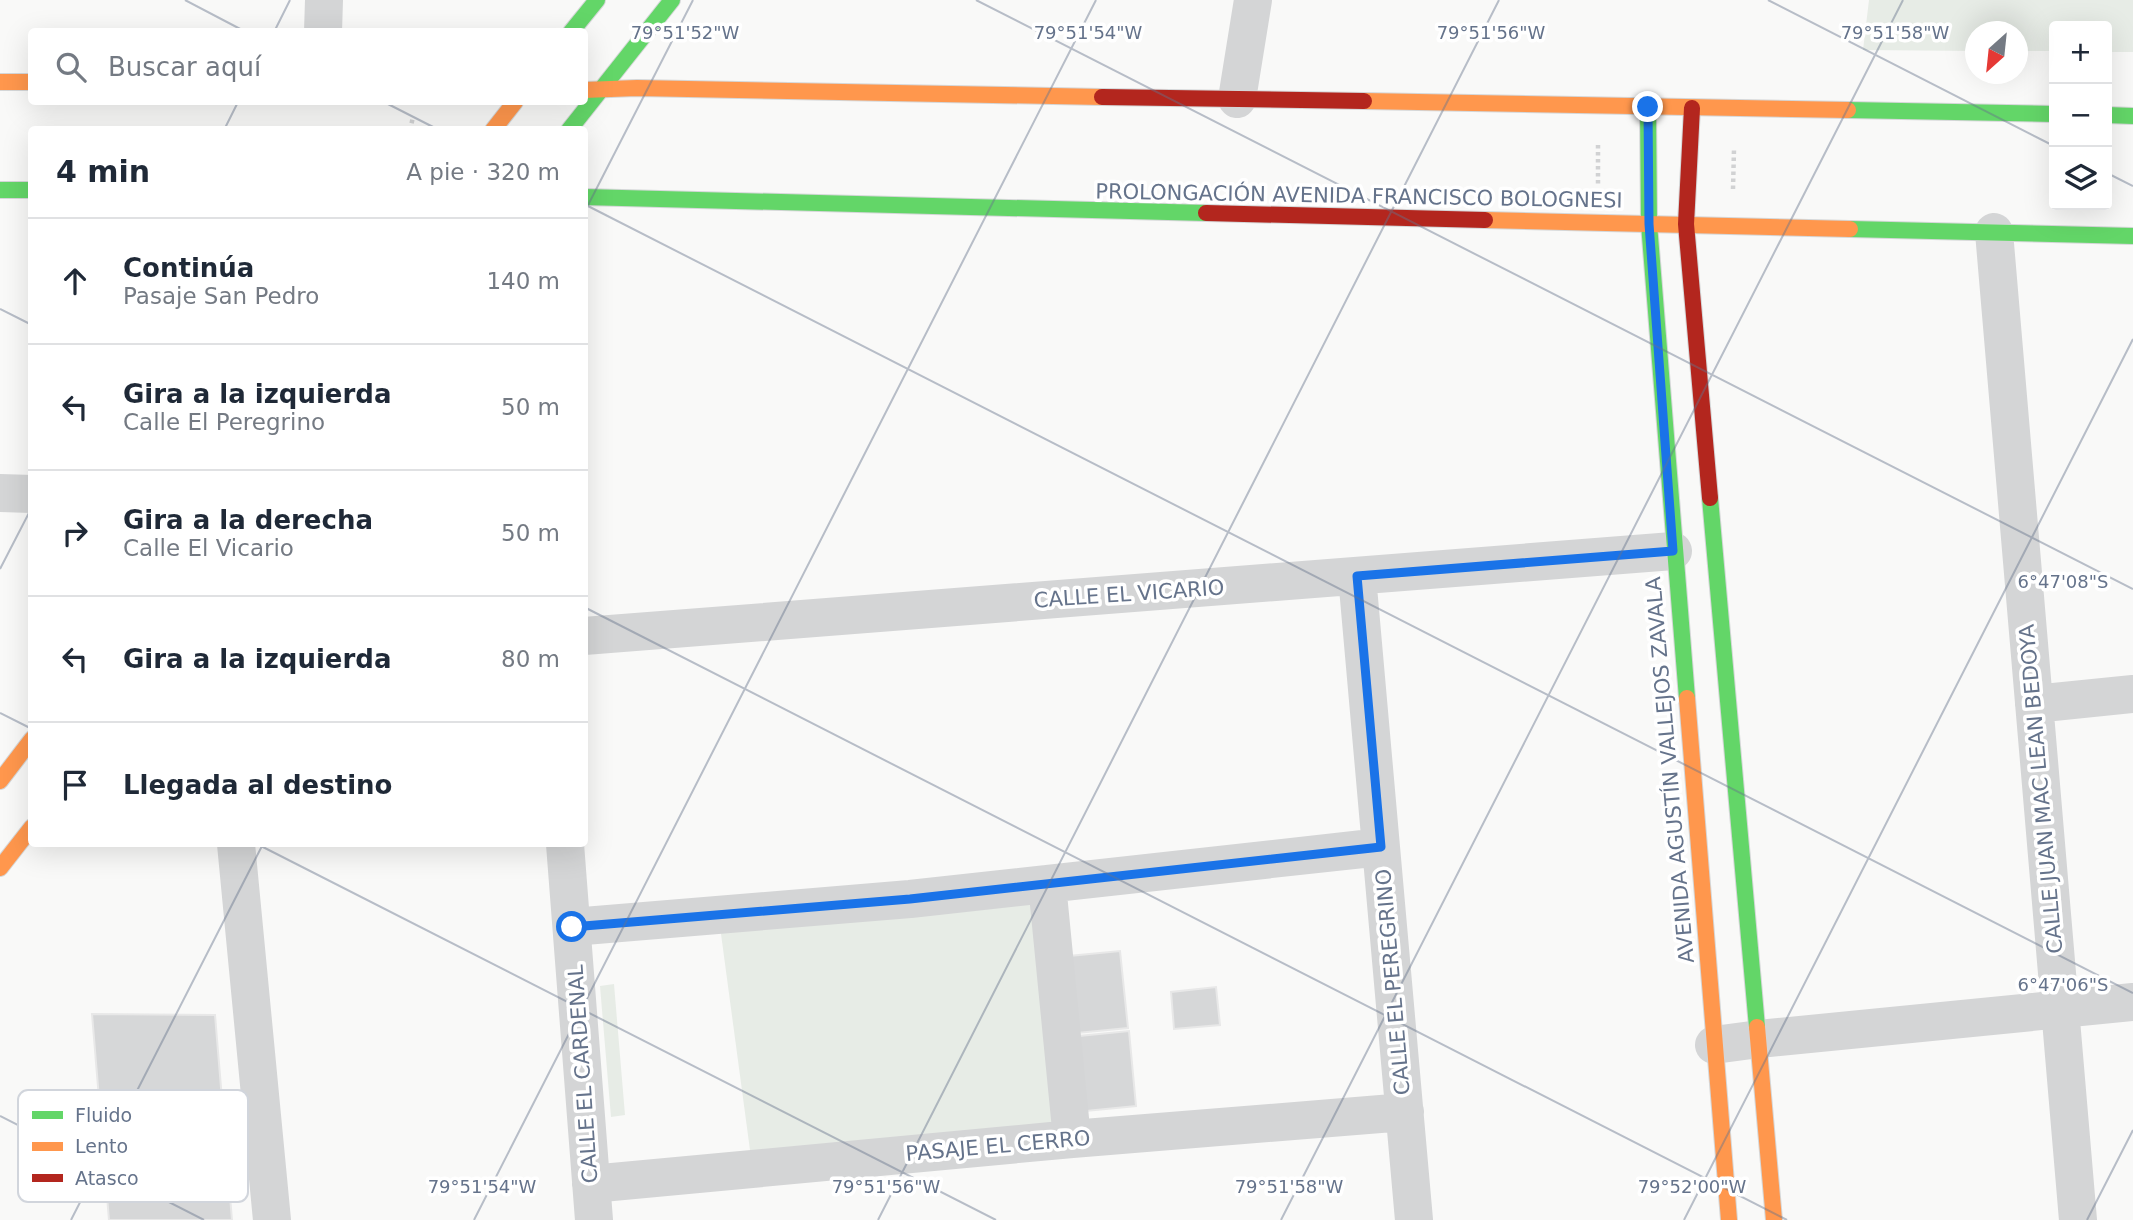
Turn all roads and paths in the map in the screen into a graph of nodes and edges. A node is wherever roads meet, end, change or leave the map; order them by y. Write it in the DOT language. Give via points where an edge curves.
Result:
graph roads {
  1 [pos="324,0"];
  2 [pos="597,0"];
  3 [pos="672,0"];
  4 [pos="1253,0"];
  5 [pos="323,28"];
  6 [pos="574,28"];
  7 [pos="0,82"];
  8 [pos="28,82"];
  9 [pos="592,90"];
  10 [pos="1237,99"];
  11 [pos="512,105"];
  12 [pos="583,105"];
  13 [pos="1648,107"];
  14 [pos="1692,107"];
  15 [pos="2049,114"];
  16 [pos="2112,115"];
  17 [pos="2133,116"];
  18 [pos="413,117"];
  19 [pos="412,126"];
  20 [pos="496,126"];
  21 [pos="571,126"];
  22 [pos="1598,140"];
  23 [pos="1734,149"];
  24 [pos="1598,188"];
  25 [pos="0,190"];
  26 [pos="28,190"];
  27 [pos="1733,190"];
  28 [pos="588,197"];
  29 [pos="1649,224"];
  30 [pos="1686,224"];
  31 [pos="1994,232"];
  32 [pos="2133,236"];
  33 [pos="0,493"];
  34 [pos="28,494"];
  35 [pos="1673,551"];
  36 [pos="1357,576"];
  37 [pos="588,636"];
  38 [pos="2133,694"];
  39 [pos="2034,704"];
  40 [pos="28,744"];
  41 [pos="0,781"];
  42 [pos="28,832"];
  43 [pos="236,847"];
  44 [pos="565,847"];
  45 [pos="1381,847"];
  46 [pos="0,869"];
  47 [pos="1046,884"];
  48 [pos="572,927"];
  49 [pos="2133,1002"];
  50 [pos="2059,1009"];
  51 [pos="1759,1039"];
  52 [pos="1714,1045"];
  53 [pos="1405,1112"];
  54 [pos="1072,1139"];
  55 [pos="593,1202"];
  56 [pos="272,1220"];
  57 [pos="1414,1220"];
  58 [pos="1729,1220"];
  59 [pos="1774,1220"];
  60 [pos="2078,1220"];
  1 -- 5 [label="street"];
  2 -- 6 [label="main road"];
  3 -- 9 [label="main road"];
  4 -- 10 [label="street"];
  7 -- 8 [label="main road"];
  9 -- 10 [label="main road"];
  10 -- 13 [label="main road"];
  11 -- 20 [label="main road"];
  12 -- 21 [label="main road"];
  13 -- 14 [label="main road"];
  13 -- 29 [label="main road, AVENIDA AGUSTÍN VALLEJOS ZAVALA"];
  14 -- 15 [label="main road"];
  14 -- 30 [label="main road"];
  16 -- 17 [label="main road"];
  18 -- 19 [label="path"];
  22 -- 24 [label="path"];
  23 -- 27 [label="path"];
  25 -- 26 [label="main road"];
  28 -- 29 [label="main road, PROLONGACIÓN AVENIDA FRANCISCO BOLOGNESI"];
  29 -- 30 [label="main road, PROLONGACIÓN AVENIDA FRANCISCO BOLOGNESI"];
  29 -- 35 [label="main road, AVENIDA AGUSTÍN VALLEJOS ZAVALA"];
  30 -- 31 [label="main road, PROLONGACIÓN AVENIDA FRANCISCO BOLOGNESI"];
  30 -- 51 [label="main road"];
  31 -- 32 [label="main road, PROLONGACIÓN AVENIDA FRANCISCO BOLOGNESI"];
  31 -- 39 [label="street, CALLE JUAN MAC LEAN BEDOYA"];
  33 -- 34 [label="street"];
  35 -- 36 [label="street, CALLE EL VICARIO"];
  35 -- 52 [label="main road, AVENIDA AGUSTÍN VALLEJOS ZAVALA"];
  36 -- 37 [label="street, CALLE EL VICARIO"];
  36 -- 45 [label="street, CALLE EL PEREGRINO"];
  38 -- 39 [label="street"];
  39 -- 50 [label="street, CALLE JUAN MAC LEAN BEDOYA"];
  40 -- 41 [label="main road"];
  42 -- 46 [label="main road"];
  43 -- 56 [label="street"];
  44 -- 48 [label="street, CALLE EL CARDENAL"];
  45 -- 47 [label="street"];
  45 -- 53 [label="street, CALLE EL PEREGRINO"];
  47 -- 48 [label="street"];
  47 -- 54 [label="street"];
  48 -- 55 [label="street, CALLE EL CARDENAL"];
  49 -- 50 [label="street"];
  50 -- 51 [label="street"];
  50 -- 60 [label="street, CALLE JUAN MAC LEAN BEDOYA"];
  51 -- 52 [label="street"];
  51 -- 59 [label="main road"];
  52 -- 58 [label="main road, AVENIDA AGUSTÍN VALLEJOS ZAVALA"];
  53 -- 54 [label="street, PASAJE EL CERRO"];
  53 -- 57 [label="street, CALLE EL PEREGRINO"];
  54 -- 55 [label="street, PASAJE EL CERRO"];
}
